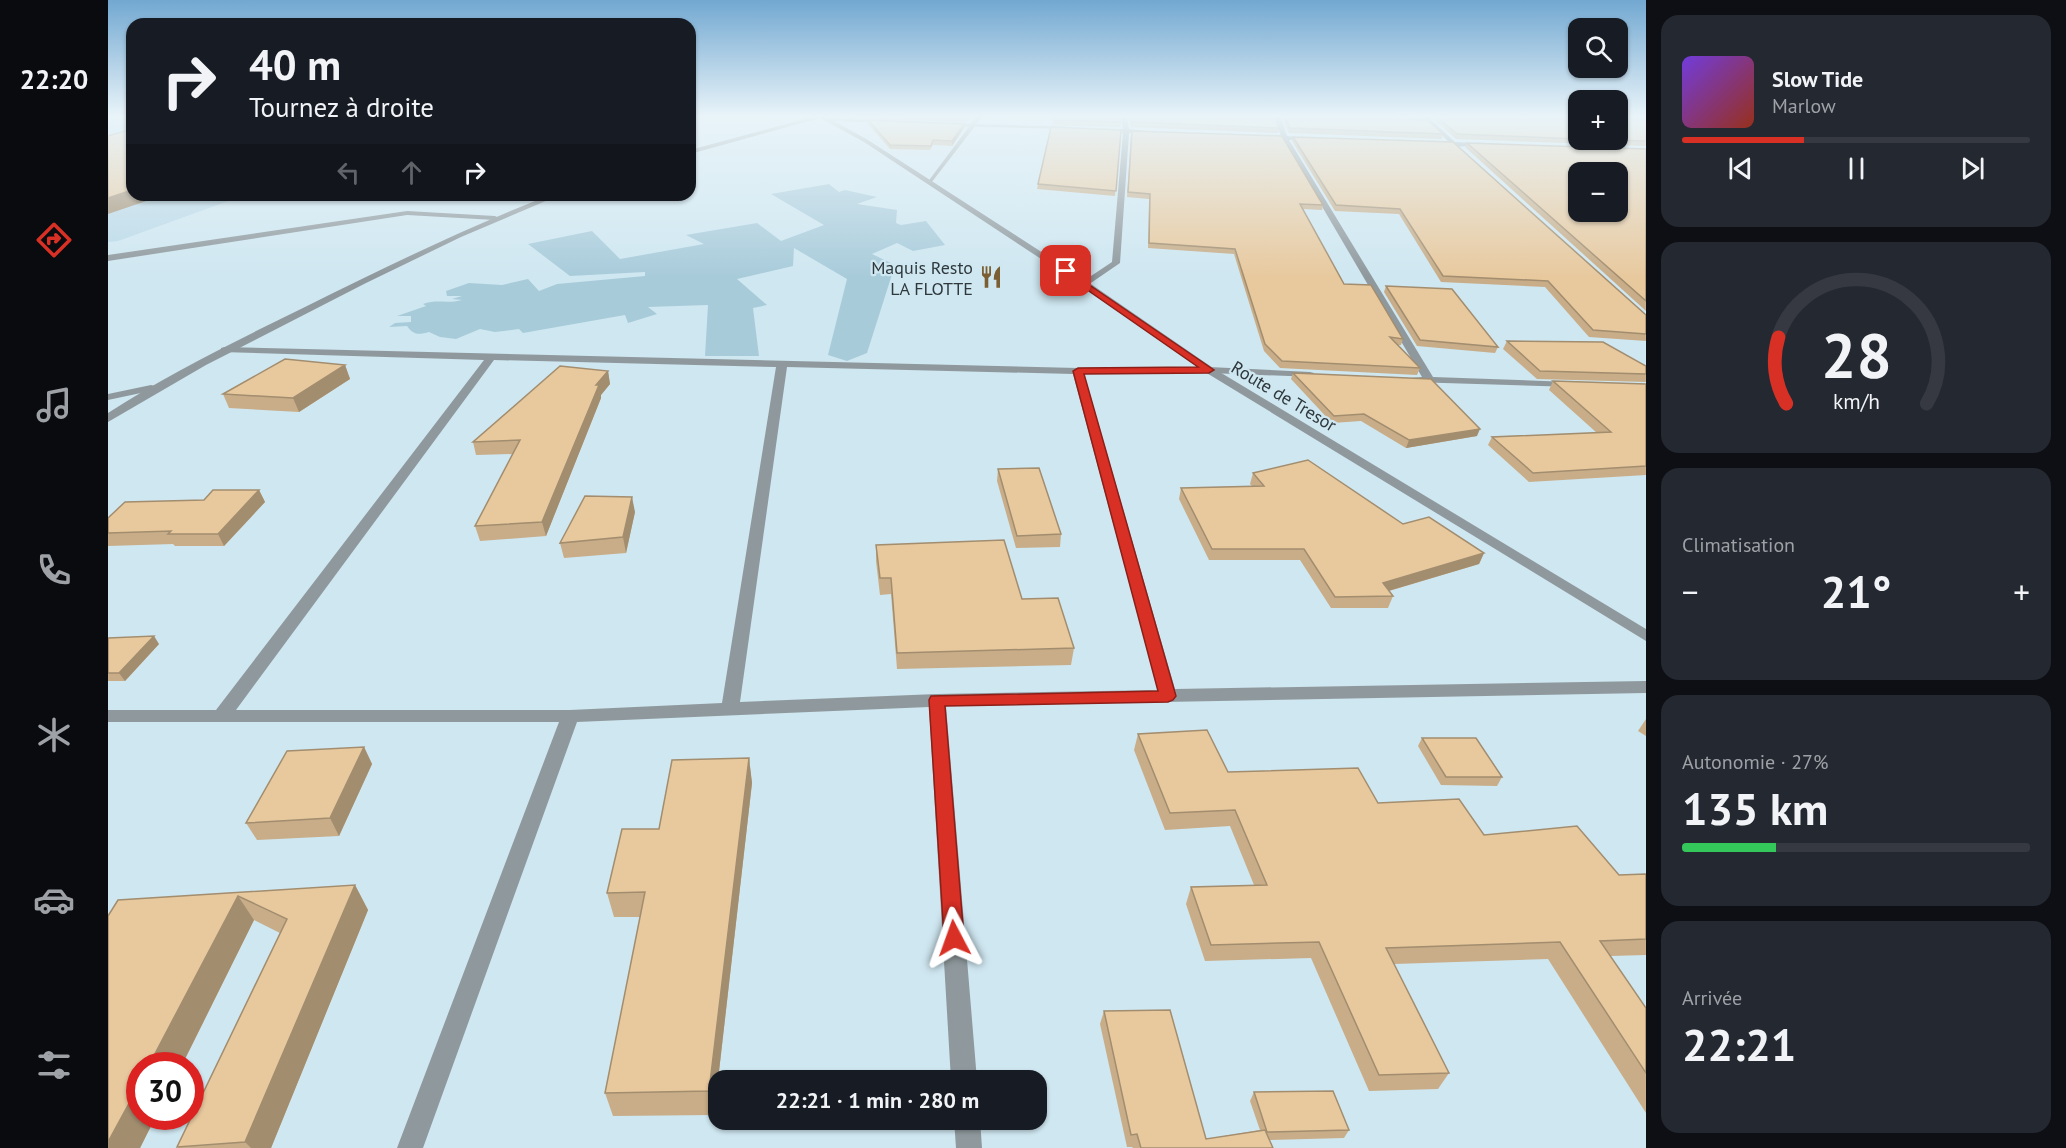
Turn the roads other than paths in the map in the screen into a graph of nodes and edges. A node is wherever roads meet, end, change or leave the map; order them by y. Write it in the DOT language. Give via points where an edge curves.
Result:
graph roads {
  1 [pos="904,170"];
  2 [pos="909,170"];
  3 [pos="939,170"];
  4 [pos="1123,170"];
  5 [pos="1304,170"];
  6 [pos="929,182"];
  7 [pos="540,201"];
  8 [pos="495,218"];
  9 [pos="108,258"];
  10 [pos="1085,284"];
  11 [pos="225,350"];
  12 [pos="491,357"];
  13 [pos="782,364"];
  14 [pos="1209,370"];
  15 [pos="1078,371"];
  16 [pos="1325,376"];
  17 [pos="1407,380"];
  18 [pos="1430,381"];
  19 [pos="1578,386"];
  20 [pos="151,388"];
  21 [pos="108,397"];
  22 [pos="108,418"];
  23 [pos="1646,636"];
  24 [pos="1646,687"];
  25 [pos="1168,696"];
  26 [pos="937,700"];
  27 [pos="730,709"];
  28 [pos="108,716"];
  29 [pos="221,716"];
  30 [pos="570,716"];
  31 [pos="963,1070"];
  32 [pos="968,1130"];
  33 [pos="410,1148"];
  34 [pos="969,1148"];
  1 -- 14 [label="street"];
  2 -- 6 [label="street, Route de Tresor"];
  3 -- 6 [label="street"];
  4 -- 10 [label="street" via="1116,263"];
  5 -- 18 [label="street"];
  6 -- 10 [label="street, Route de Tresor"];
  7 -- 8 [label="street"];
  8 -- 9 [label="street" via="407,213"];
  8 -- 11 [label="street"];
  10 -- 14 [label="street, Route de Tresor"];
  11 -- 12 [label="street"];
  11 -- 20 [label="street"];
  12 -- 13 [label="street"];
  12 -- 29 [label="street"];
  13 -- 15 [label="street"];
  13 -- 27 [label="street"];
  14 -- 15 [label="street"];
  14 -- 16 [label="street"];
  14 -- 23 [label="street, Route de Tresor"];
  15 -- 25 [label="street"];
  17 -- 18 [label="street"];
  18 -- 19 [label="street"];
  20 -- 21 [label="street"];
  20 -- 22 [label="street"];
  24 -- 25 [label="street"];
  25 -- 26 [label="street"];
  26 -- 27 [label="street"];
  26 -- 31 [label="street"];
  27 -- 30 [label="street"];
  28 -- 29 [label="street"];
  29 -- 30 [label="street"];
  30 -- 33 [label="street"];
  32 -- 34 [label="street"];
}
